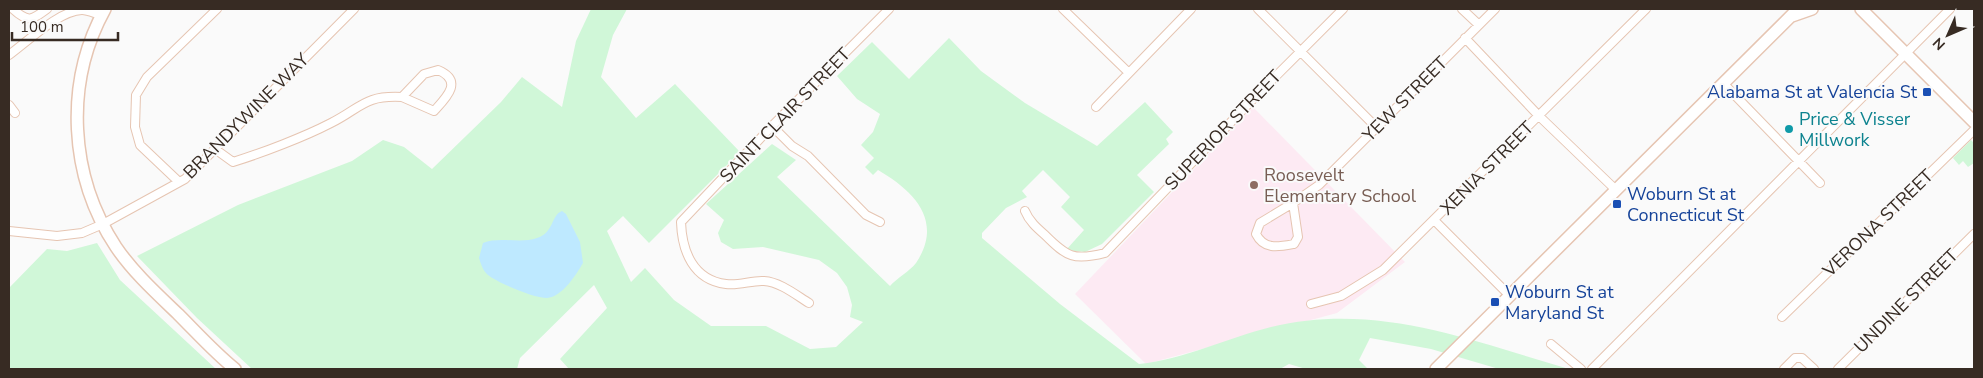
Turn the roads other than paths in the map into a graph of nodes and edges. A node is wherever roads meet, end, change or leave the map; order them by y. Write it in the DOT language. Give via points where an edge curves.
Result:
graph roads {
  1 [pos="13,9"];
  2 [pos="47,9"];
  3 [pos="82,9"];
  4 [pos="217,9"];
  5 [pos="354,9"];
  6 [pos="890,9"];
  7 [pos="1064,9"];
  8 [pos="1191,9"];
  9 [pos="1258,9"];
  10 [pos="1344,9"];
  11 [pos="1462,9"];
  12 [pos="1495,9"];
  13 [pos="1646,9"];
  14 [pos="1812,9"];
  15 [pos="1861,9"];
  16 [pos="1950,9"];
  17 [pos="103,12"];
  18 [pos="1794,13"];
  19 [pos="1479,25"];
  20 [pos="1465,38"];
  21 [pos="1300,51"];
  22 [pos="1905,53"];
  23 [pos="9,55"];
  24 [pos="1128,72"];
  25 [pos="1723,83"];
  26 [pos="402,97"];
  27 [pos="9,105"];
  28 [pos="1096,107"];
  29 [pos="15,113"];
  30 [pos="1539,116"];
  31 [pos="1974,122"];
  32 [pos="772,126"];
  33 [pos="1376,127"];
  34 [pos="1974,130"];
  35 [pos="215,149"];
  36 [pos="1798,161"];
  37 [pos="179,182"];
  38 [pos="1820,183"];
  39 [pos="1616,190"];
  40 [pos="1293,203"];
  41 [pos="1025,211"];
  42 [pos="1434,220"];
  43 [pos="880,222"];
  44 [pos="103,224"];
  45 [pos="9,231"];
  46 [pos="1974,234"];
  47 [pos="1510,296"];
  48 [pos="809,303"];
  49 [pos="1311,304"];
  50 [pos="1782,317"];
  51 [pos="1551,344"];
  52 [pos="235,369"];
  53 [pos="1436,369"];
  54 [pos="1580,369"];
  55 [pos="1592,369"];
  56 [pos="1784,369"];
  57 [pos="1814,369"];
  58 [pos="1838,369"];
  1 -- 2 [label="street" via="22,18 29,19"];
  3 -- 17 [label="street"];
  3 -- 23 [label="street" via="61,17"];
  4 -- 37 [label="street" via="147,77 136,96 140,145"];
  5 -- 35 [label="street, BRANDYWINE WAY"];
  6 -- 32 [label="street, SAINT CLAIR STREET"];
  7 -- 24 [label="street"];
  8 -- 24 [label="street"];
  9 -- 21 [label="street"];
  10 -- 21 [label="street, SUPERIOR STREET"];
  11 -- 19 [label="street"];
  12 -- 19 [label="street, YEW STREET"];
  13 -- 30 [label="street, XENIA STREET"];
  14 -- 18 [label="main road"];
  15 -- 22 [label="main road"];
  16 -- 22 [label="street"];
  17 -- 44 [label="main road" via="83,67 77,110 81,163 91,199"];
  18 -- 25 [label="main road"];
  19 -- 20 [label="street, YEW STREET"];
  20 -- 30 [label="street"];
  20 -- 33 [label="street, YEW STREET"];
  21 -- 33 [label="street"];
  21 -- 41 [label="street, SUPERIOR STREET" via="1105,253 1088,257 1068,255 1030,221"];
  22 -- 31 [label="main road"];
  22 -- 36 [label="street"];
  24 -- 28 [label="street"];
  25 -- 36 [label="street"];
  25 -- 39 [label="main road"];
  26 -- 26 [label="street" via="434,111 451,91 450,82 442,72 428,71"];
  26 -- 35 [label="street" via="382,96 368,100 332,123 236,161 225,158"];
  27 -- 29 [label="street"];
  30 -- 39 [label="street"];
  30 -- 42 [label="street, XENIA STREET"];
  32 -- 43 [label="street" via="792,146 808,156 866,215"];
  32 -- 48 [label="street, SAINT CLAIR STREET" via="681,222 682,237 687,257 701,275 725,284 765,281 787,289"];
  33 -- 40 [label="street, YEW STREET" via="1314,188"];
  34 -- 50 [label="street, VERONA STREET"];
  35 -- 37 [label="street, BRANDYWINE WAY"];
  36 -- 38 [label="street"];
  36 -- 55 [label="street"];
  37 -- 44 [label="street, BRANDYWINE WAY"];
  39 -- 47 [label="main road"];
  40 -- 40 [label="street" via="1260,223 1256,234 1261,243 1266,246 1294,244 1298,237"];
  42 -- 47 [label="street"];
  42 -- 49 [label="street, XENIA STREET" via="1383,270 1341,296"];
  44 -- 45 [label="street, BRANDYWINE WAY" via="69,235"];
  44 -- 52 [label="main road" via="137,273"];
  46 -- 58 [label="street, UNDINE STREET"];
  47 -- 53 [label="main road"];
  51 -- 54 [label="street"];
  56 -- 57 [label="street" via="1795,358 1802,358"];
}
